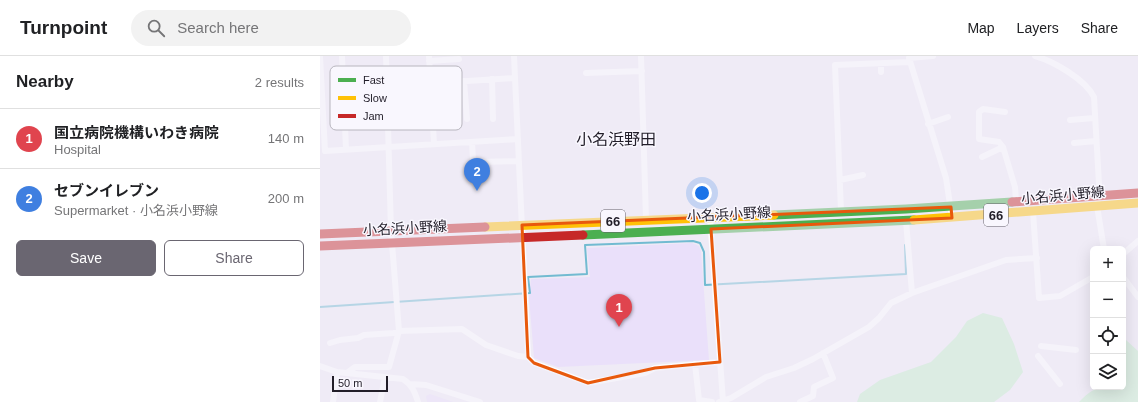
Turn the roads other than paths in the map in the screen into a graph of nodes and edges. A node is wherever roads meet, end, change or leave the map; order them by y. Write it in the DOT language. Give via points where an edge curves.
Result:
graph roads {
  1 [pos="320,56"];
  2 [pos="342,56"];
  3 [pos="386,56"];
  4 [pos="514,56"];
  5 [pos="641,56"];
  6 [pos="933,56"];
  7 [pos="1035,56"];
  8 [pos="429,58"];
  9 [pos="460,59"];
  10 [pos="910,62"];
  11 [pos="881,64"];
  12 [pos="342,66"];
  13 [pos="386,66"];
  14 [pos="642,71"];
  15 [pos="586,72"];
  16 [pos="881,72"];
  17 [pos="515,78"];
  18 [pos="492,80"];
  19 [pos="464,81"];
  20 [pos="1005,112"];
  21 [pos="948,117"];
  22 [pos="493,118"];
  23 [pos="1094,118"];
  24 [pos="467,119"];
  25 [pos="1070,120"];
  26 [pos="928,124"];
  27 [pos="345,130"];
  28 [pos="389,130"];
  29 [pos="433,130"];
  30 [pos="518,139"];
  31 [pos="1096,141"];
  32 [pos="472,142"];
  33 [pos="1074,143"];
  34 [pos="434,144"];
  35 [pos="390,147"];
  36 [pos="1003,147"];
  37 [pos="346,149"];
  38 [pos="982,157"];
  39 [pos="519,161"];
  40 [pos="863,175"];
  41 [pos="840,180"];
  42 [pos="1138,192"];
  43 [pos="1098,195"];
  44 [pos="1016,201"];
  45 [pos="1138,203"];
  46 [pos="1097,206"];
  47 [pos="951,207"];
  48 [pos="841,211"];
  49 [pos="1033,212"];
  50 [pos="710,216"];
  51 [pos="952,218"];
  52 [pos="646,219"];
  53 [pos="906,221"];
  54 [pos="522,225"];
  55 [pos="711,229"];
  56 [pos="391,231"];
  57 [pos="320,234"];
  58 [pos="523,236"];
  59 [pos="1138,241"];
  60 [pos="392,242"];
  61 [pos="320,246"];
  62 [pos="1104,246"];
  63 [pos="1126,251"];
  64 [pos="1037,258"];
  65 [pos="1090,279"];
  66 [pos="1126,281"];
  67 [pos="912,293"];
  68 [pos="1138,297"];
  69 [pos="399,331"];
  70 [pos="330,343"];
  71 [pos="1041,346"];
  72 [pos="1076,350"];
  73 [pos="823,353"];
  74 [pos="1038,356"];
  75 [pos="528,357"];
  76 [pos="720,362"];
  77 [pos="695,364"];
  78 [pos="320,366"];
  79 [pos="337,372"];
  80 [pos="346,373"];
  81 [pos="385,377"];
  82 [pos="410,384"];
  83 [pos="1060,384"];
  84 [pos="334,402"];
  85 [pos="380,402"];
  86 [pos="418,402"];
  87 [pos="480,402"];
  88 [pos="712,402"];
  89 [pos="722,402"];
  90 [pos="800,402"];
  1 -- 37 [label="street" via="325,151"];
  2 -- 12 [label="street"];
  3 -- 13 [label="street"];
  4 -- 17 [label="street"];
  5 -- 14 [label="street"];
  6 -- 10 [label="street" via="909,58"];
  7 -- 23 [label="street" via="1070,74 1090,92 1094,98"];
  8 -- 9 [label="street"];
  10 -- 11 [label="street"];
  10 -- 26 [label="street"];
  11 -- 16 [label="street"];
  11 -- 41 [label="street" via="835,64"];
  14 -- 15 [label="street"];
  14 -- 52 [label="street"];
  17 -- 18 [label="street"];
  17 -- 30 [label="street"];
  18 -- 19 [label="street"];
  18 -- 22 [label="street"];
  19 -- 24 [label="street"];
  20 -- 36 [label="street" via="983,109 979,112 978,127 978,139 999,142"];
  21 -- 26 [label="street"];
  23 -- 25 [label="street"];
  23 -- 31 [label="street"];
  26 -- 47 [label="street" via="946,178"];
  27 -- 37 [label="street"];
  28 -- 35 [label="street"];
  29 -- 34 [label="street"];
  30 -- 32 [label="street"];
  30 -- 39 [label="street"];
  31 -- 33 [label="street"];
  31 -- 43 [label="street"];
  32 -- 34 [label="street"];
  32 -- 39 [label="street" via="473,160 476,162"];
  34 -- 35 [label="street"];
  35 -- 37 [label="street"];
  35 -- 56 [label="street"];
  36 -- 38 [label="street"];
  36 -- 44 [label="street" via="1015,187"];
  39 -- 54 [label="street"];
  40 -- 41 [label="street"];
  41 -- 48 [label="street"];
  42 -- 43 [label="main road, 小名浜小野線 / 66"];
  43 -- 44 [label="main road, 小名浜小野線 / 66"];
  43 -- 46 [label="street"];
  44 -- 47 [label="main road, 小名浜小野線 / 66"];
  45 -- 46 [label="main road, 小名浜小野線 / 66"];
  46 -- 49 [label="main road, 小名浜小野線 / 66"];
  46 -- 62 [label="street"];
  47 -- 48 [label="main road, 小名浜小野線 / 66"];
  47 -- 51 [label="street"];
  48 -- 50 [label="main road, 小名浜小野線 / 66"];
  49 -- 51 [label="main road, 小名浜小野線 / 66"];
  49 -- 64 [label="street"];
  50 -- 52 [label="main road, 小名浜小野線 / 66"];
  50 -- 55 [label="street"];
  51 -- 53 [label="main road, 小名浜小野線 / 66"];
  52 -- 54 [label="main road, 小名浜小野線 / 66"];
  53 -- 55 [label="main road, 小名浜小野線 / 66"];
  53 -- 67 [label="street"];
  54 -- 56 [label="main road, 小名浜小野線 / 66"];
  54 -- 58 [label="street"];
  55 -- 58 [label="main road, 小名浜小野線 / 66"];
  55 -- 76 [label="street"];
  56 -- 57 [label="main road, 小名浜小野線 / 66"];
  56 -- 60 [label="street"];
  58 -- 60 [label="main road, 小名浜小野線 / 66"];
  58 -- 75 [label="street"];
  59 -- 63 [label="street"];
  60 -- 61 [label="main road, 小名浜小野線 / 66"];
  60 -- 69 [label="street"];
  64 -- 65 [label="street" via="1039,298 1060,296"];
  64 -- 67 [label="street" via="1000,262"];
  66 -- 68 [label="street"];
  67 -- 73 [label="street" via="891,303 869,327"];
  69 -- 70 [label="street" via="394,334 364,335"];
  69 -- 75 [label="street" via="462,329 486,345"];
  69 -- 80 [label="street" via="388,367 355,367"];
  71 -- 72 [label="street"];
  73 -- 89 [label="street" via="794,368 766,377"];
  73 -- 90 [label="street" via="833,378 814,387 815,394"];
  74 -- 83 [label="street"];
  75 -- 77 [label="street" via="534,364 588,383 645,373 654,368"];
  76 -- 77 [label="street"];
  76 -- 89 [label="street"];
  77 -- 88 [label="street" via="699,400"];
  78 -- 79 [label="street"];
  79 -- 80 [label="street"];
  79 -- 84 [label="street"];
  80 -- 81 [label="street"];
  81 -- 82 [label="street"];
  81 -- 85 [label="street"];
  82 -- 86 [label="street"];
  82 -- 87 [label="street" via="426,385"];
}
